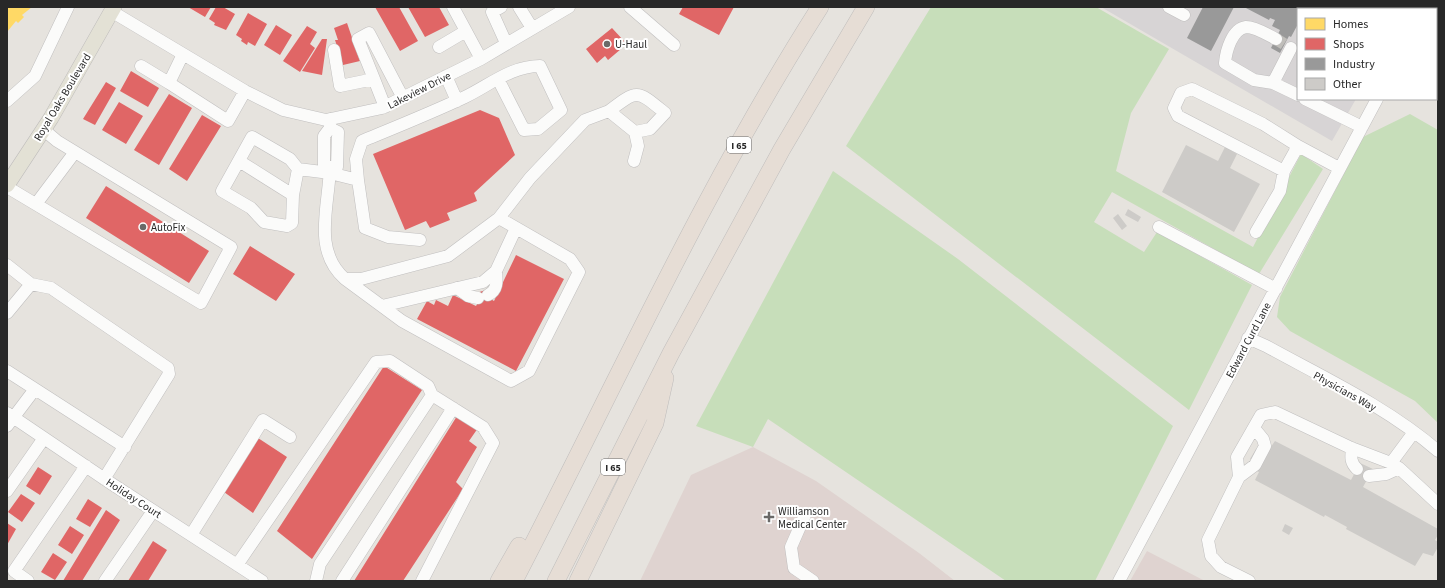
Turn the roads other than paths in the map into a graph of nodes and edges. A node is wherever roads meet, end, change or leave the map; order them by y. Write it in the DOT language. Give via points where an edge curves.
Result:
graph roads {
  1 [pos="68,7"];
  2 [pos="453,7"];
  3 [pos="501,7"];
  4 [pos="519,7"];
  5 [pos="569,7"];
  6 [pos="630,7"];
  7 [pos="820,7"];
  8 [pos="866,7"];
  9 [pos="1169,7"];
  10 [pos="113,9"];
  11 [pos="1184,16"];
  12 [pos="532,28"];
  13 [pos="466,31"];
  14 [pos="506,43"];
  15 [pos="674,45"];
  16 [pos="1287,45"];
  17 [pos="439,47"];
  18 [pos="334,50"];
  19 [pos="184,54"];
  20 [pos="481,59"];
  21 [pos="141,66"];
  22 [pos="446,76"];
  23 [pos="374,79"];
  24 [pos="498,79"];
  25 [pos="169,83"];
  26 [pos="1273,83"];
  27 [pos="245,92"];
  28 [pos="1297,95"];
  29 [pos="403,98"];
  30 [pos="457,100"];
  31 [pos="1307,100"];
  32 [pos="1376,100"];
  33 [pos="7,101"];
  34 [pos="385,107"];
  35 [pos="608,111"];
  36 [pos="330,123"];
  37 [pos="1362,127"];
  38 [pos="44,130"];
  39 [pos="635,132"];
  40 [pos="1298,146"];
  41 [pos="75,152"];
  42 [pos="634,161"];
  43 [pos="239,162"];
  44 [pos="1339,168"];
  45 [pos="298,169"];
  46 [pos="330,169"];
  47 [pos="1284,172"];
  48 [pos="358,180"];
  49 [pos="7,186"];
  50 [pos="293,195"];
  51 [pos="36,204"];
  52 [pos="499,218"];
  53 [pos="1159,227"];
  54 [pos="516,228"];
  55 [pos="1256,232"];
  56 [pos="420,240"];
  57 [pos="7,265"];
  58 [pos="496,271"];
  59 [pos="345,279"];
  60 [pos="31,284"];
  61 [pos="457,288"];
  62 [pos="1276,289"];
  63 [pos="382,306"];
  64 [pos="7,313"];
  65 [pos="1248,338"];
  66 [pos="671,352"];
  67 [pos="7,371"];
  68 [pos="613,383"];
  69 [pos="35,389"];
  70 [pos="432,395"];
  71 [pos="453,408"];
  72 [pos="9,419"];
  73 [pos="1254,428"];
  74 [pos="1414,432"];
  75 [pos="290,437"];
  76 [pos="44,438"];
  77 [pos="125,447"];
  78 [pos="1352,448"];
  79 [pos="1438,451"];
  80 [pos="86,466"];
  81 [pos="1395,466"];
  82 [pos="1356,469"];
  83 [pos="1369,476"];
  84 [pos="1239,477"];
  85 [pos="104,479"];
  86 [pos="7,491"];
  87 [pos="1438,504"];
  88 [pos="153,511"];
  89 [pos="805,515"];
  90 [pos="191,535"];
  91 [pos="237,565"];
  92 [pos="247,577"];
  93 [pos="28,581"];
  94 [pos="105,581"];
  95 [pos="262,581"];
  96 [pos="316,581"];
  97 [pos="342,581"];
  98 [pos="422,581"];
  99 [pos="499,581"];
  100 [pos="514,581"];
  101 [pos="556,581"];
  102 [pos="578,581"];
  103 [pos="813,581"];
  104 [pos="1119,581"];
  105 [pos="1250,581"];
  1 -- 33 [label="street" via="35,76"];
  2 -- 13 [label="street"];
  3 -- 14 [label="street" via="492,12"];
  4 -- 12 [label="street"];
  5 -- 12 [label="street, Lakeview Drive"];
  6 -- 15 [label="street"];
  7 -- 68 [label="highway, I 65" via="776,76"];
  8 -- 66 [label="highway, I 65" via="782,149"];
  9 -- 11 [label="street"];
  10 -- 19 [label="street, Lakeview Drive"];
  10 -- 38 [label="main road, Royal Oaks Boulevard"];
  12 -- 14 [label="street, Lakeview Drive"];
  13 -- 17 [label="street"];
  13 -- 20 [label="street"];
  14 -- 20 [label="street, Lakeview Drive"];
  16 -- 26 [label="street"];
  16 -- 26 [label="street" via="1247,27 1235,35 1226,54 1225,63 1254,80"];
  18 -- 23 [label="street" via="340,86"];
  19 -- 25 [label="street"];
  19 -- 27 [label="street, Lakeview Drive"];
  20 -- 22 [label="street, Lakeview Drive"];
  21 -- 25 [label="street"];
  22 -- 29 [label="street, Lakeview Drive"];
  22 -- 30 [label="street"];
  23 -- 29 [label="street" via="358,39 369,33"];
  23 -- 34 [label="street"];
  24 -- 24 [label="street" via="526,66 540,66 561,110 538,129 524,130"];
  24 -- 30 [label="street"];
  25 -- 27 [label="street" via="228,120"];
  26 -- 28 [label="street"];
  27 -- 36 [label="street, Lakeview Drive" via="283,110"];
  29 -- 34 [label="street, Lakeview Drive"];
  30 -- 48 [label="street" via="362,141 356,159"];
  31 -- 37 [label="street"];
  32 -- 37 [label="street, Edward Curd Lane"];
  34 -- 36 [label="street, Lakeview Drive"];
  35 -- 39 [label="street"];
  35 -- 39 [label="street" via="630,96 644,96 665,113 650,129"];
  35 -- 52 [label="street" via="585,120 530,178"];
  36 -- 46 [label="street" via="324,136"];
  37 -- 44 [label="street, Edward Curd Lane"];
  38 -- 41 [label="street"];
  38 -- 49 [label="main road, Royal Oaks Boulevard"];
  39 -- 42 [label="street" via="638,146"];
  40 -- 44 [label="street"];
  40 -- 47 [label="street"];
  40 -- 47 [label="street" via="1263,124 1192,89 1181,94 1174,108 1178,116"];
  41 -- 51 [label="street"];
  41 -- 51 [label="street" via="231,247 200,303"];
  43 -- 45 [label="street" via="252,137 290,159"];
  43 -- 50 [label="street"];
  43 -- 50 [label="street" via="222,191 251,208 264,222 287,226 292,223"];
  44 -- 62 [label="street, Edward Curd Lane"];
  45 -- 46 [label="street"];
  45 -- 50 [label="street"];
  46 -- 48 [label="street"];
  46 -- 59 [label="street" via="325,236 329,259"];
  47 -- 55 [label="street" via="1280,191"];
  48 -- 56 [label="street" via="365,228 388,237"];
  49 -- 51 [label="street"];
  52 -- 54 [label="street"];
  52 -- 59 [label="street" via="448,256 360,279"];
  53 -- 62 [label="street"];
  54 -- 58 [label="street"];
  54 -- 63 [label="street" via="570,259 579,272 529,371 511,381 402,321"];
  57 -- 60 [label="street"];
  58 -- 61 [label="street" via="483,282"];
  58 -- 61 [label="street" via="497,284 492,293 468,296"];
  59 -- 63 [label="street"];
  60 -- 64 [label="street"];
  60 -- 77 [label="street" via="51,288 168,368 169,374"];
  61 -- 63 [label="street"];
  62 -- 65 [label="street, Edward Curd Lane"];
  65 -- 74 [label="street, Physicians Way" via="1379,409"];
  65 -- 104 [label="street, Edward Curd Lane"];
  66 -- 101 [label="highway, I 65"];
  66 -- 102 [label="highway" via="655,423"];
  67 -- 69 [label="street"];
  68 -- 99 [label="highway" via="545,493"];
  68 -- 100 [label="highway, I 65"];
  69 -- 72 [label="street"];
  69 -- 77 [label="street"];
  70 -- 71 [label="street"];
  70 -- 91 [label="street" via="428,386 390,362 376,362"];
  70 -- 96 [label="street" via="320,564"];
  71 -- 97 [label="street"];
  71 -- 98 [label="street" via="483,427 493,443"];
  72 -- 76 [label="street, Holiday Court"];
  73 -- 78 [label="street" via="1262,415 1275,412"];
  73 -- 84 [label="street" via="1237,457"];
  73 -- 84 [label="street" via="1263,438 1265,446 1255,465"];
  74 -- 79 [label="street, Physicians Way"];
  74 -- 81 [label="street"];
  75 -- 90 [label="street" via="264,420"];
  76 -- 80 [label="street, Holiday Court"];
  76 -- 86 [label="street"];
  77 -- 85 [label="street"];
  78 -- 81 [label="street"];
  78 -- 82 [label="street" via="1352,464"];
  80 -- 85 [label="street, Holiday Court"];
  80 -- 93 [label="street" via="14,571"];
  81 -- 83 [label="street" via="1386,474"];
  81 -- 87 [label="street"];
  84 -- 105 [label="street" via="1208,540 1211,556 1221,567"];
  85 -- 88 [label="street, Holiday Court"];
  88 -- 90 [label="street, Holiday Court"];
  88 -- 94 [label="street"];
  89 -- 103 [label="street" via="790,547 794,568"];
  90 -- 91 [label="street, Holiday Court"];
  91 -- 92 [label="street, Holiday Court"];
  92 -- 95 [label="street, Holiday Court"];
}
